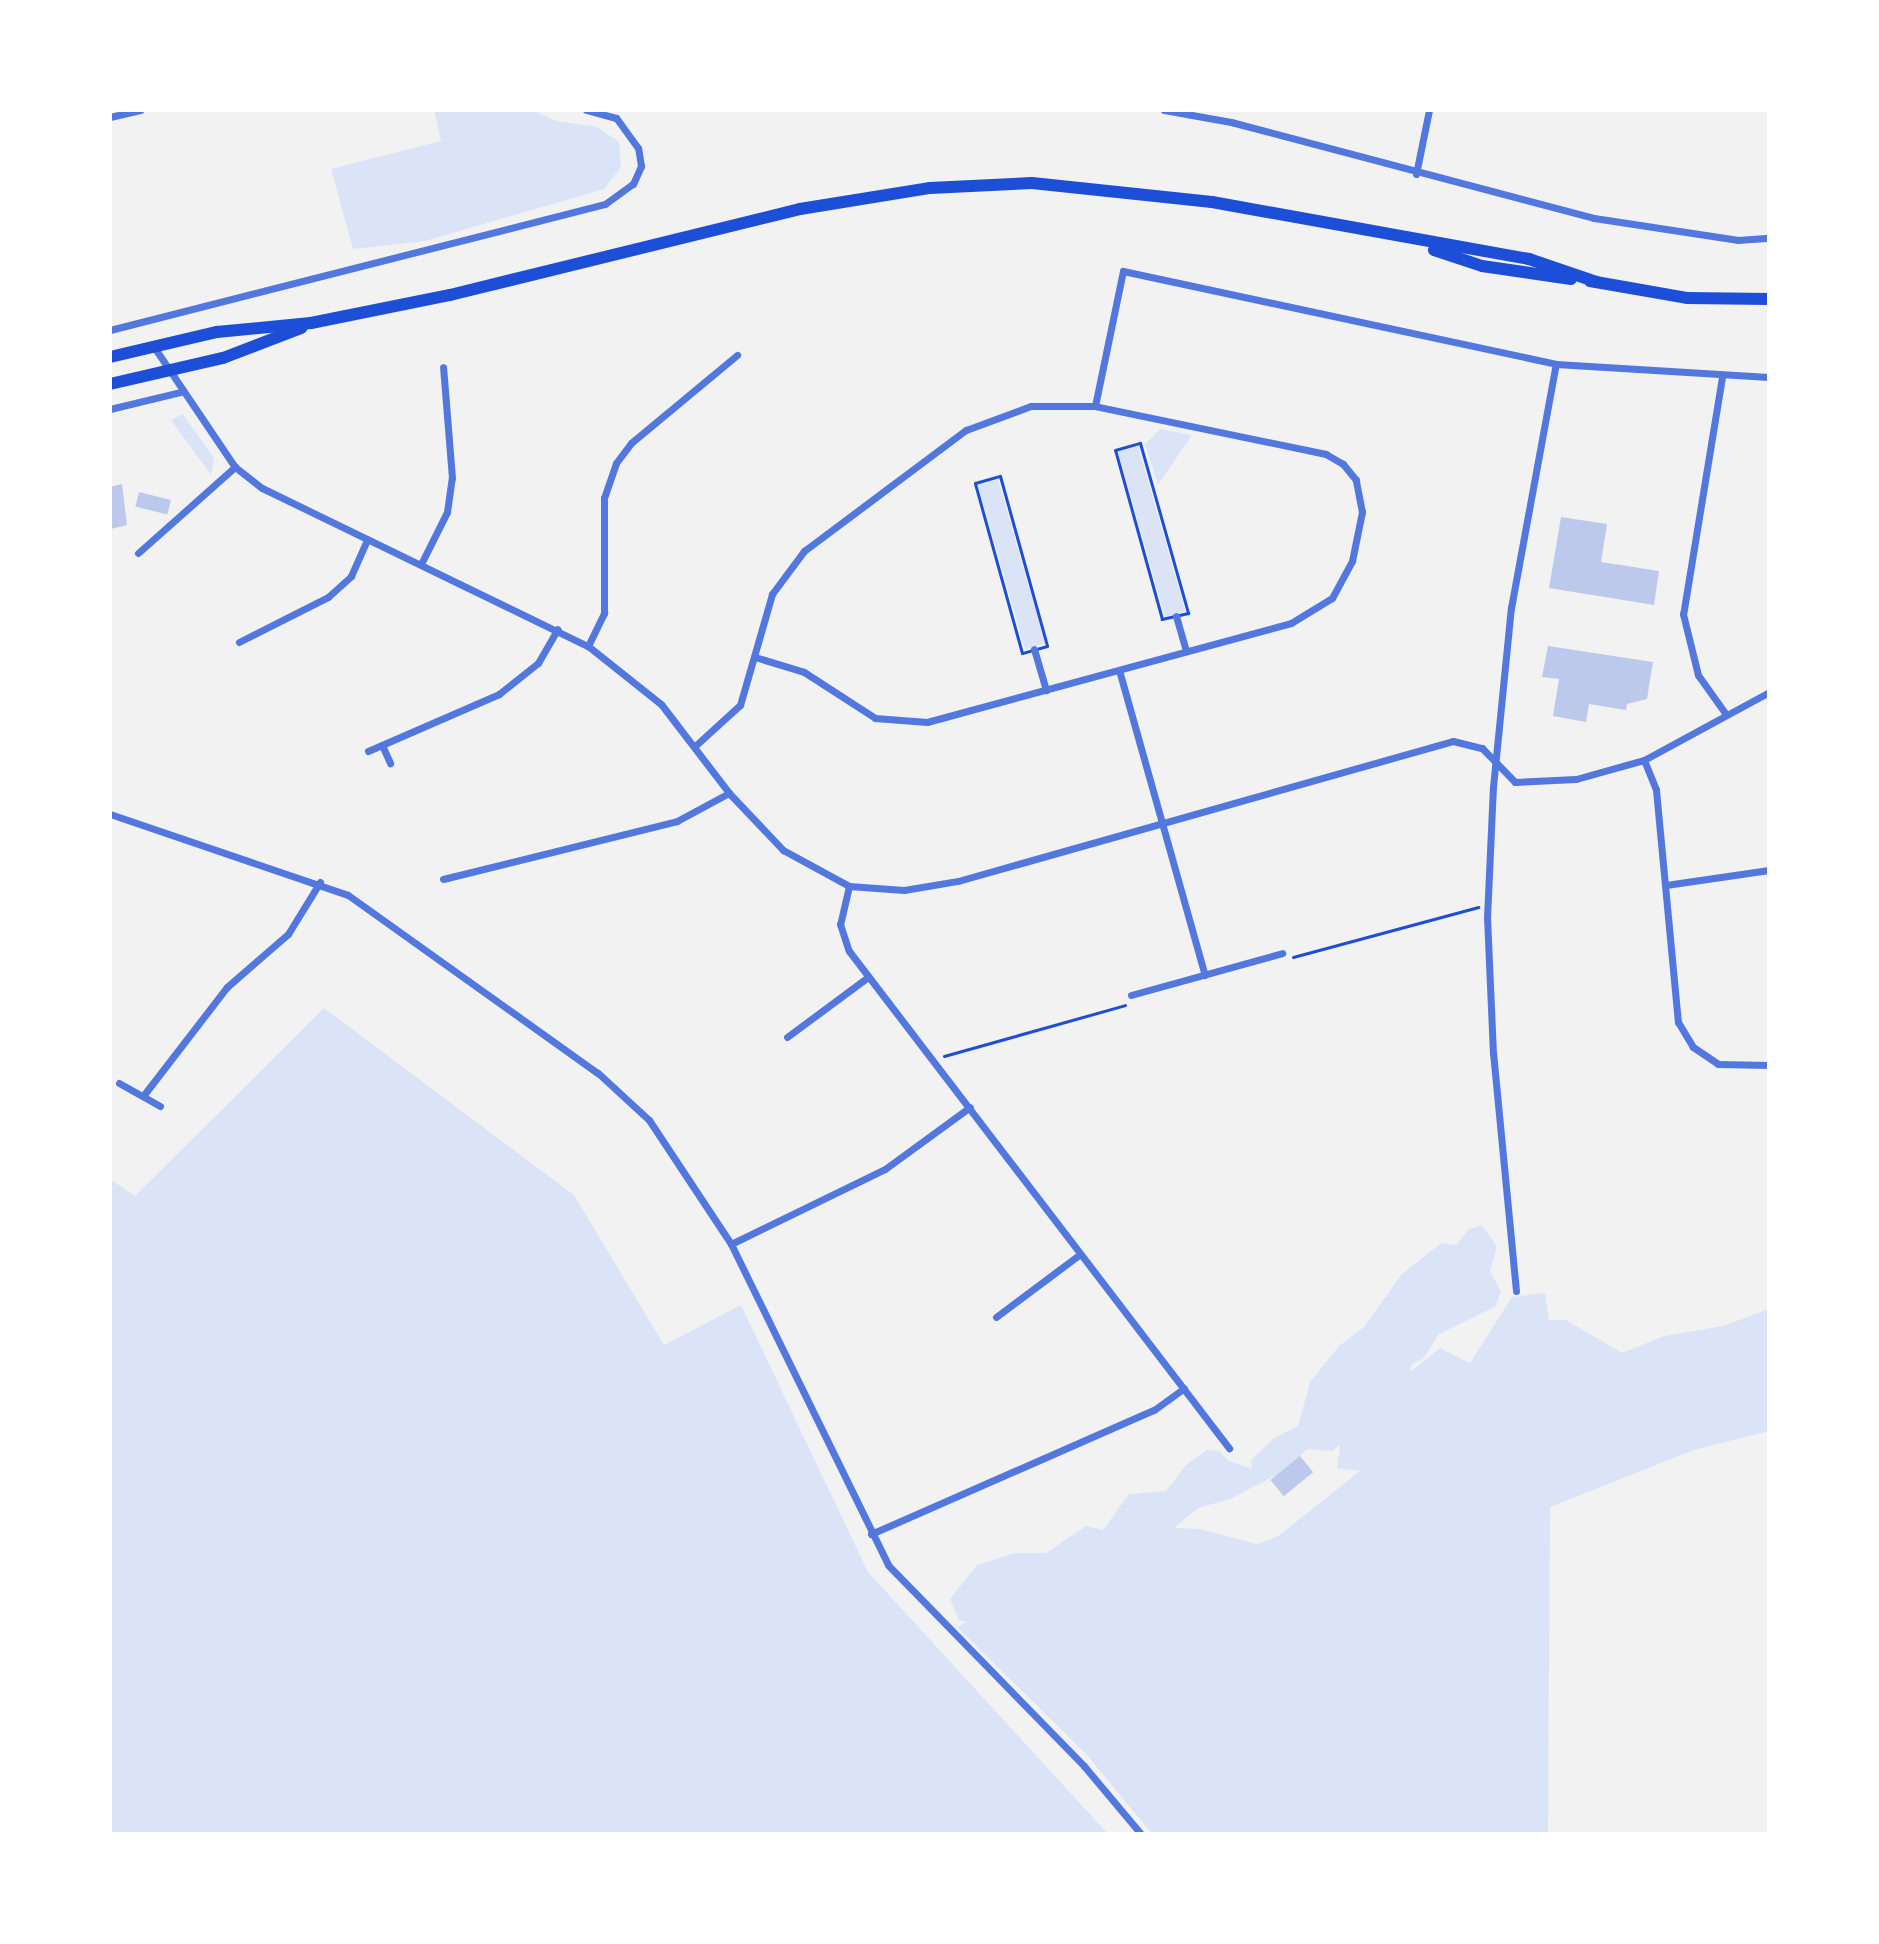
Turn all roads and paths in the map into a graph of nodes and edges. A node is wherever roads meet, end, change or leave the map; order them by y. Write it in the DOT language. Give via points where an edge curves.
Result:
graph roads {
  1 [pos="140,110"];
  2 [pos="586,110"];
  3 [pos="1164,110"];
  4 [pos="1429,110"];
  5 [pos="110,117"];
  6 [pos="1416,174"];
  7 [pos="1769,238"];
  8 [pos="1769,299"];
  9 [pos="311,323"];
  10 [pos="110,330"];
  11 [pos="154,347"];
  12 [pos="737,355"];
  13 [pos="110,357"];
  14 [pos="1556,364"];
  15 [pos="443,367"];
  16 [pos="167,370"];
  17 [pos="1722,377"];
  18 [pos="1769,377"];
  19 [pos="110,384"];
  20 [pos="181,392"];
  21 [pos="1095,406"];
  22 [pos="110,409"];
  23 [pos="235,467"];
  24 [pos="366,542"];
  25 [pos="138,553"];
  26 [pos="421,564"];
  27 [pos="1176,616"];
  28 [pos="558,629"];
  29 [pos="239,642"];
  30 [pos="588,646"];
  31 [pos="1034,649"];
  32 [pos="1186,651"];
  33 [pos="755,657"];
  34 [pos="1119,670"];
  35 [pos="1046,690"];
  36 [pos="1769,692"];
  37 [pos="1725,713"];
  38 [pos="382,745"];
  39 [pos="695,746"];
  40 [pos="368,751"];
  41 [pos="1644,760"];
  42 [pos="390,763"];
  43 [pos="1496,763"];
  44 [pos="729,793"];
  45 [pos="110,814"];
  46 [pos="1161,823"];
  47 [pos="1769,870"];
  48 [pos="443,879"];
  49 [pos="320,882"];
  50 [pos="1666,885"];
  51 [pos="849,886"];
  52 [pos="1488,904"];
  53 [pos="1282,953"];
  54 [pos="1205,975"];
  55 [pos="868,977"];
  56 [pos="1131,995"];
  57 [pos="787,1037"];
  58 [pos="931,1060"];
  59 [pos="1769,1065"];
  60 [pos="119,1083"];
  61 [pos="143,1096"];
  62 [pos="160,1106"];
  63 [pos="970,1107"];
  64 [pos="731,1244"];
  65 [pos="1079,1255"];
  66 [pos="1516,1291"];
  67 [pos="996,1317"];
  68 [pos="1184,1388"];
  69 [pos="1229,1448"];
  70 [pos="871,1534"];
  71 [pos="1141,1834"];
  1 -- 5 [label="street"];
  2 -- 10 [label="street" via="616,118 638,148 641,166 633,184 605,204"];
  3 -- 6 [label="street" via="1231,122"];
  4 -- 6 [label="street"];
  6 -- 7 [label="street" via="1594,218 1738,240"];
  8 -- 9 [label="highway" via="1687,298 1482,266 1409,241 1212,202 1032,183 930,188 800,209 450,295"];
  9 -- 11 [label="highway" via="217,332"];
  9 -- 16 [label="highway" via="223,358"];
  11 -- 13 [label="highway"];
  11 -- 16 [label="street"];
  12 -- 30 [label="street" via="631,443 616,463 604,498 604,613"];
  14 -- 17 [label="street"];
  14 -- 21 [label="street" via="1123,271"];
  14 -- 43 [label="street" via="1511,608"];
  15 -- 26 [label="street" via="452,478 447,512"];
  16 -- 19 [label="highway"];
  16 -- 20 [label="street"];
  17 -- 18 [label="street"];
  17 -- 37 [label="street" via="1683,614 1698,675"];
  20 -- 22 [label="street"];
  20 -- 23 [label="street"];
  21 -- 32 [label="street" via="1326,454 1356,480 1362,512 1352,561 1332,598 1291,623"];
  21 -- 33 [label="street" via="1058,403 1007,412 966,430 795,560 772,594"];
  23 -- 24 [label="street" via="262,488"];
  23 -- 25 [label="street"];
  24 -- 26 [label="street"];
  24 -- 29 [label="street" via="351,576 328,597"];
  26 -- 28 [label="street"];
  27 -- 27 [label="path" via="1162,619 1115,450 1140,443 1188,613"];
  27 -- 32 [label="street"];
  28 -- 30 [label="street"];
  28 -- 38 [label="street" via="538,663 519,681"];
  30 -- 39 [label="street" via="661,704"];
  31 -- 31 [label="path" via="1022,653 975,483 1000,476 1047,646"];
  31 -- 35 [label="street"];
  32 -- 34 [label="street"];
  33 -- 35 [label="street" via="804,672 875,718 898,724 927,722"];
  33 -- 39 [label="street" via="740,705"];
  34 -- 35 [label="street"];
  34 -- 46 [label="street"];
  36 -- 37 [label="street"];
  37 -- 41 [label="street"];
  38 -- 40 [label="street"];
  38 -- 42 [label="street"];
  39 -- 44 [label="street"];
  41 -- 43 [label="street" via="1576,779 1530,783 1506,776"];
  41 -- 50 [label="street" via="1656,790"];
  43 -- 46 [label="street" via="1470,741 1453,741"];
  43 -- 52 [label="street"];
  44 -- 48 [label="street" via="677,821"];
  44 -- 51 [label="street" via="783,850"];
  45 -- 49 [label="street" via="173,839"];
  46 -- 51 [label="street" via="927,888"];
  46 -- 54 [label="street"];
  47 -- 50 [label="street"];
  49 -- 61 [label="street" via="288,934 227,987"];
  49 -- 64 [label="street" via="348,895 598,1073 649,1120"];
  50 -- 59 [label="street" via="1675,1009 1684,1035 1718,1064"];
  51 -- 55 [label="street" via="840,924"];
  52 -- 53 [label="path" via="1290,958"];
  52 -- 66 [label="street" via="1493,1054"];
  53 -- 54 [label="street"];
  54 -- 56 [label="street"];
  55 -- 57 [label="street"];
  55 -- 58 [label="street"];
  56 -- 58 [label="path" via="1125,1005"];
  58 -- 63 [label="street"];
  60 -- 61 [label="street"];
  61 -- 62 [label="street"];
  63 -- 64 [label="street" via="885,1169"];
  63 -- 65 [label="street"];
  64 -- 70 [label="street"];
  65 -- 67 [label="street"];
  65 -- 68 [label="street"];
  68 -- 69 [label="street"];
  68 -- 70 [label="street" via="1154,1410"];
  70 -- 71 [label="street" via="906,1589 1084,1766"];
}
